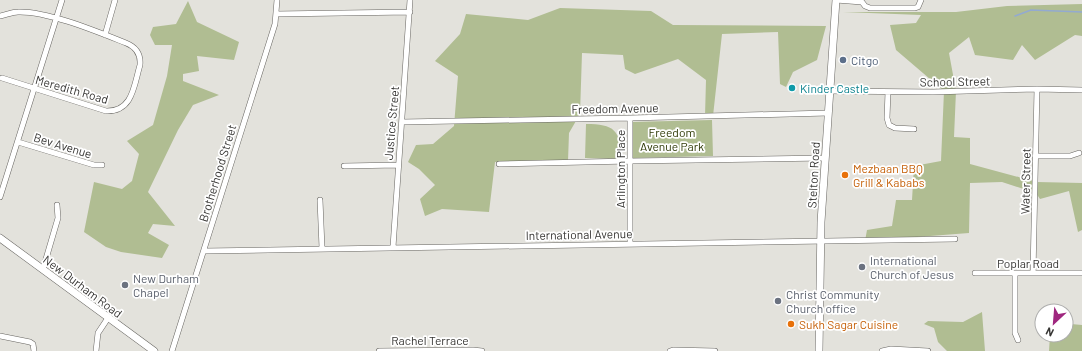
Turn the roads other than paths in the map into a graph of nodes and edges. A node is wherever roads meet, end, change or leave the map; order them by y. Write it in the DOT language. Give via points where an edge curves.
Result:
graph roads {
  1 [pos="62,0"];
  2 [pos="115,0"];
  3 [pos="277,0"];
  4 [pos="410,0"];
  5 [pos="836,0"];
  6 [pos="921,0"];
  7 [pos="410,12"];
  8 [pos="276,14"];
  9 [pos="0,16"];
  10 [pos="56,19"];
  11 [pos="105,35"];
  12 [pos="2,78"];
  13 [pos="35,89"];
  14 [pos="1037,89"];
  15 [pos="829,90"];
  16 [pos="1082,90"];
  17 [pos="888,92"];
  18 [pos="828,113"];
  19 [pos="630,118"];
  20 [pos="402,122"];
  21 [pos="914,129"];
  22 [pos="18,142"];
  23 [pos="1079,153"];
  24 [pos="1035,156"];
  25 [pos="825,158"];
  26 [pos="630,161"];
  27 [pos="398,164"];
  28 [pos="499,164"];
  29 [pos="102,166"];
  30 [pos="344,166"];
  31 [pos="0,197"];
  32 [pos="320,200"];
  33 [pos="57,205"];
  34 [pos="0,238"];
  35 [pos="955,239"];
  36 [pos="820,240"];
  37 [pos="630,243"];
  38 [pos="393,247"];
  39 [pos="322,248"];
  40 [pos="204,251"];
  41 [pos="42,269"];
  42 [pos="975,273"];
  43 [pos="1082,273"];
  44 [pos="1015,274"];
  45 [pos="1033,274"];
  46 [pos="108,318"];
  47 [pos="0,336"];
  48 [pos="1018,340"];
  49 [pos="413,350"];
  50 [pos="34,351"];
  51 [pos="96,351"];
  52 [pos="154,351"];
  53 [pos="172,351"];
  54 [pos="379,351"];
  55 [pos="482,351"];
  56 [pos="670,351"];
  57 [pos="715,351"];
  58 [pos="819,351"];
  59 [pos="882,351"];
  60 [pos="928,351"];
  1 -- 10 [label="street"];
  2 -- 11 [label="street"];
  3 -- 8 [label="street, Brotherhood Street"];
  4 -- 7 [label="street, Justice Street"];
  5 -- 6 [label="street" via="862,2 870,8 915,8"];
  5 -- 15 [label="main road, Stelton Road"];
  7 -- 8 [label="street"];
  7 -- 20 [label="street, Justice Street"];
  8 -- 40 [label="street, Brotherhood Street"];
  9 -- 10 [label="street, Meredith Road" via="17,12"];
  10 -- 11 [label="street, Meredith Road"];
  10 -- 13 [label="street"];
  11 -- 13 [label="street, Meredith Road" via="131,45 140,55 140,65 129,100 124,107 106,111"];
  12 -- 13 [label="street, Meredith Road"];
  13 -- 22 [label="street"];
  14 -- 16 [label="street, School Street"];
  14 -- 17 [label="street, School Street"];
  14 -- 24 [label="street, Water Street"];
  15 -- 17 [label="street, School Street"];
  15 -- 18 [label="main road, Stelton Road"];
  17 -- 21 [label="street" via="889,125 895,128"];
  18 -- 19 [label="street, Freedom Avenue"];
  18 -- 25 [label="main road, Stelton Road"];
  19 -- 20 [label="street, Freedom Avenue"];
  19 -- 26 [label="street, Arlington Place"];
  20 -- 27 [label="street, Justice Street"];
  22 -- 29 [label="street, Bev Avenue"];
  22 -- 31 [label="street"];
  23 -- 24 [label="street" via="1070,156"];
  24 -- 45 [label="street, Water Street"];
  25 -- 26 [label="street"];
  25 -- 36 [label="main road, Stelton Road"];
  26 -- 28 [label="street"];
  26 -- 37 [label="street, Arlington Place"];
  27 -- 30 [label="street"];
  27 -- 38 [label="street, Justice Street"];
  32 -- 39 [label="street"];
  33 -- 41 [label="street" via="58,218"];
  34 -- 41 [label="main road, New Durham Road"];
  35 -- 36 [label="street, International Avenue"];
  36 -- 37 [label="street, International Avenue"];
  36 -- 58 [label="main road, Stelton Road"];
  37 -- 38 [label="street, International Avenue"];
  38 -- 39 [label="street, International Avenue"];
  39 -- 40 [label="street, International Avenue"];
  40 -- 53 [label="street, Brotherhood Street"];
  41 -- 46 [label="main road, New Durham Road"];
  42 -- 44 [label="street, Poplar Road"];
  43 -- 45 [label="street, Poplar Road"];
  44 -- 45 [label="street, Poplar Road"];
  44 -- 48 [label="street" via="1015,333"];
  46 -- 51 [label="street" via="98,333"];
  46 -- 52 [label="main road, New Durham Road"];
  47 -- 50 [label="street" via="30,342"];
  49 -- 54 [label="street, Rachel Terrace"];
  49 -- 55 [label="street, Rachel Terrace"];
  56 -- 57 [label="street"];
  59 -- 60 [label="street"];
}
